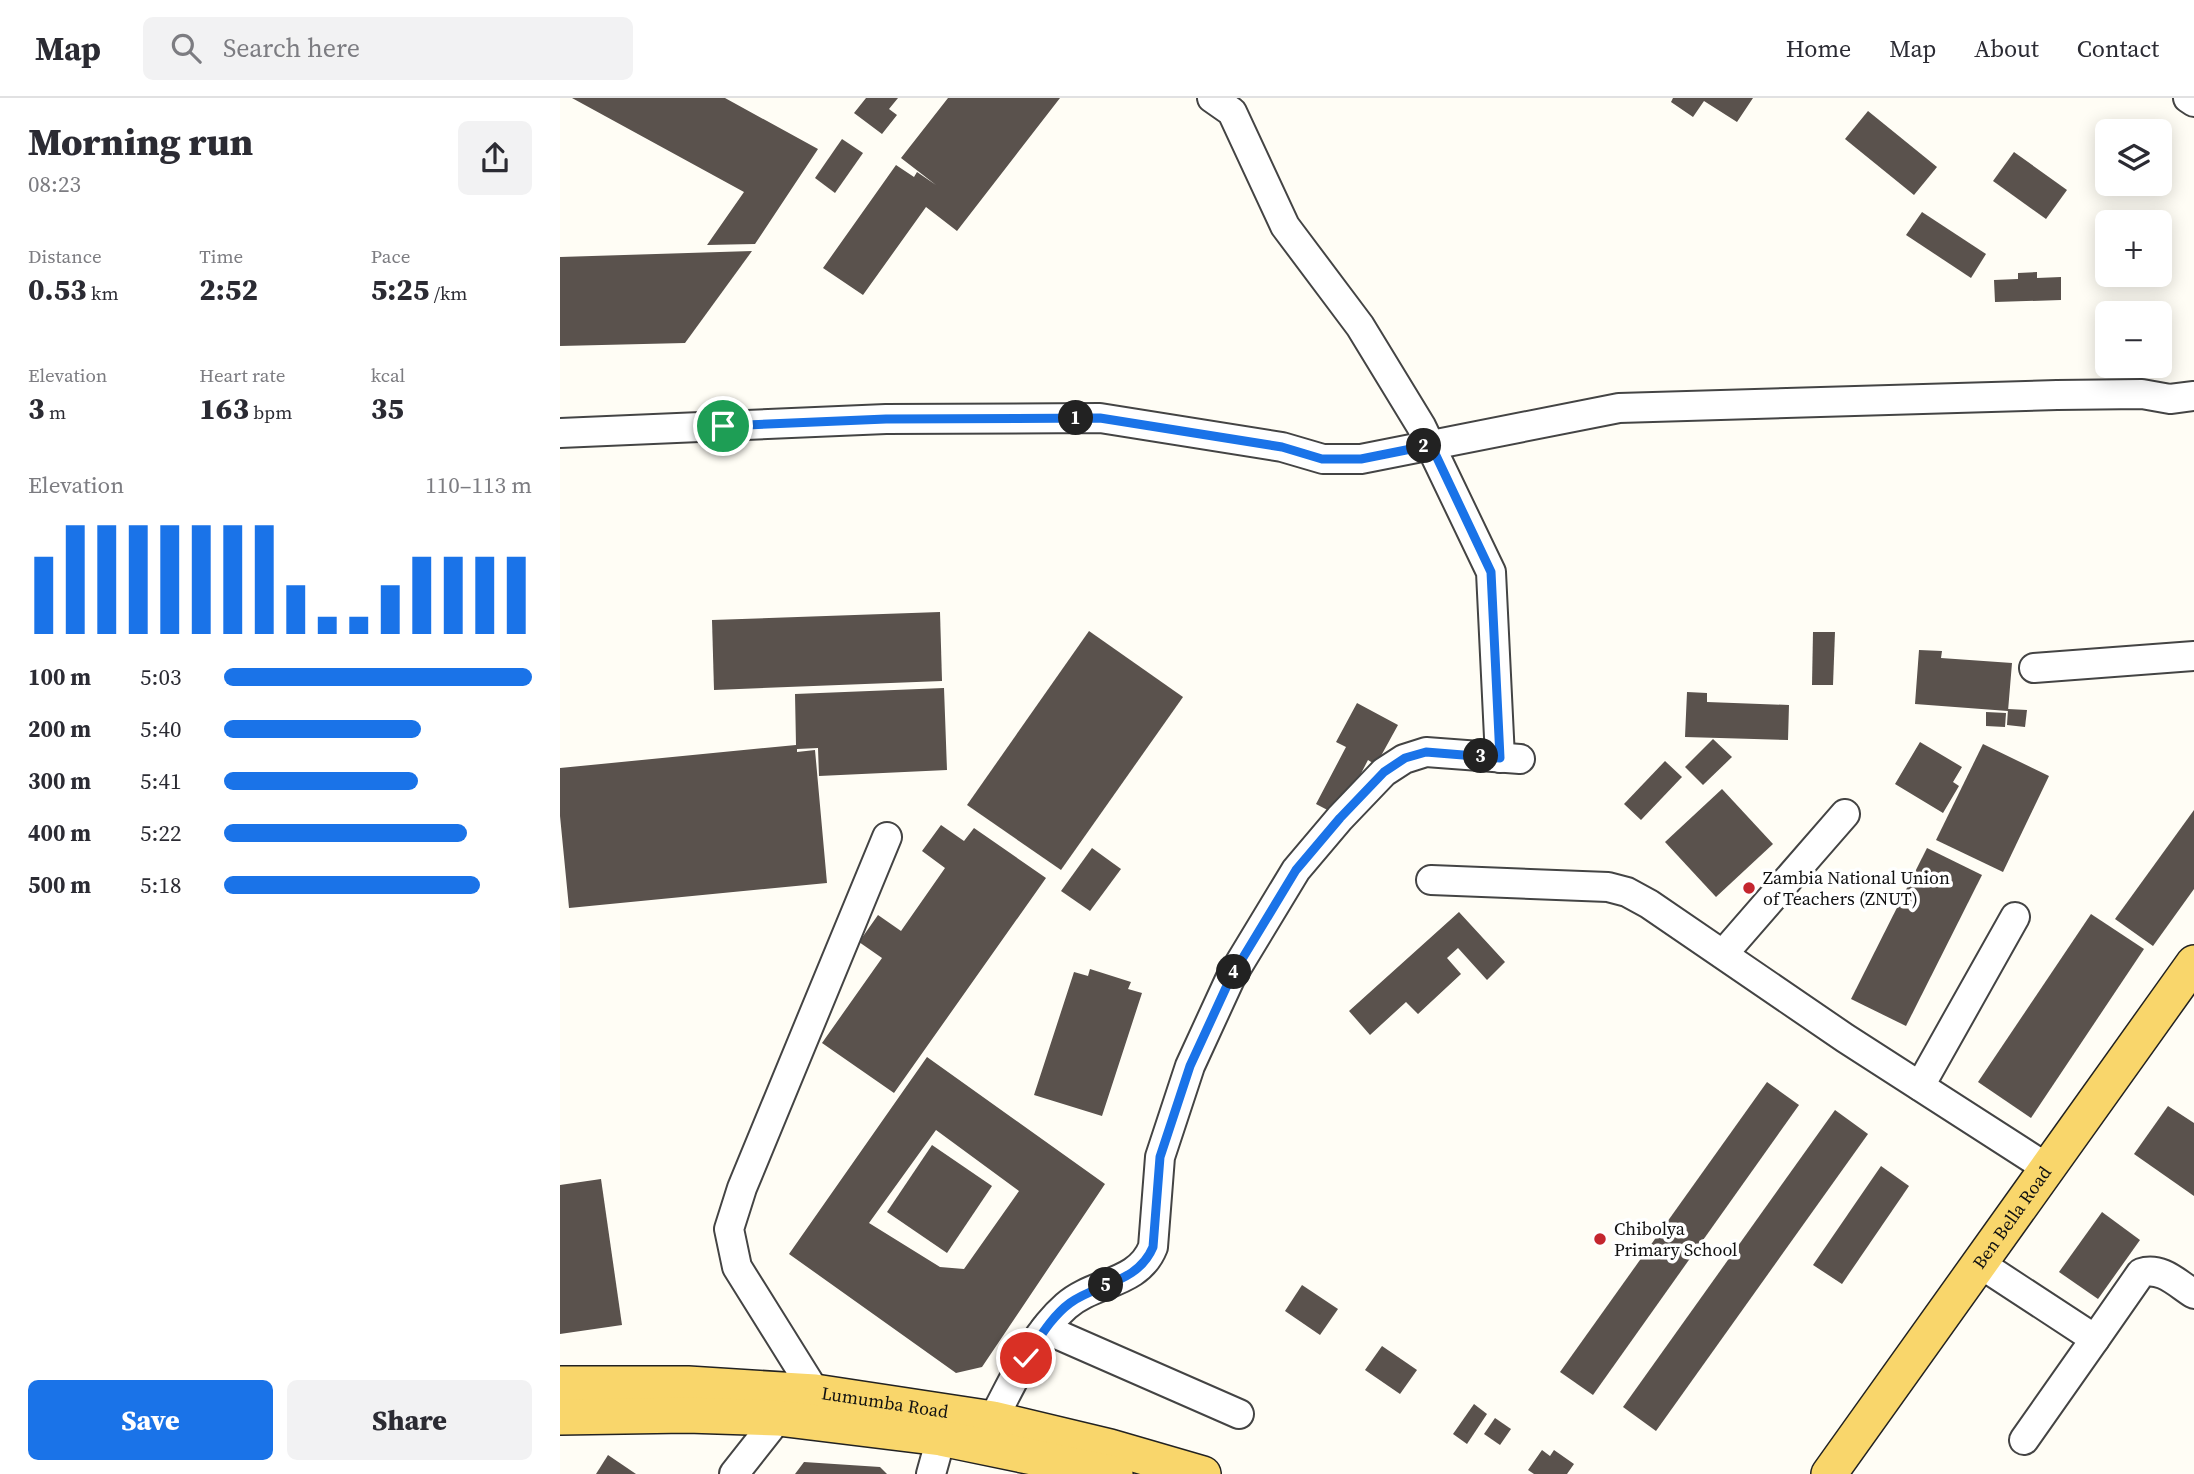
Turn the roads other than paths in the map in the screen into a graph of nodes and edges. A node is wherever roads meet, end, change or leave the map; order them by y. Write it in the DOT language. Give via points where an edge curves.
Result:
graph roads {
  1 [pos="2188,98"];
  2 [pos="2194,102"];
  3 [pos="1222,105"];
  4 [pos="2194,396"];
  5 [pos="560,433"];
  6 [pos="1431,445"];
  7 [pos="2194,656"];
  8 [pos="2034,668"];
  9 [pos="1845,814"];
  10 [pos="887,837"];
  11 [pos="1430,880"];
  12 [pos="2015,917"];
  13 [pos="1724,953"];
  14 [pos="2194,963"];
  15 [pos="1920,1086"];
  16 [pos="2047,1168"];
  17 [pos="1979,1263"];
  18 [pos="2194,1294"];
  19 [pos="1045,1329"];
  20 [pos="2095,1339"];
  21 [pos="560,1384"];
  22 [pos="815,1392"];
  23 [pos="1239,1414"];
  24 [pos="560,1417"];
  25 [pos="778,1419"];
  26 [pos="993,1419"];
  27 [pos="941,1438"];
  28 [pos="2024,1440"];
  29 [pos="734,1474"];
  30 [pos="931,1474"];
  31 [pos="1115,1474"];
  32 [pos="1203,1474"];
  33 [pos="1829,1474"];
  1 -- 2 [label="street"];
  3 -- 6 [label="street" via="1285,226 1360,326"];
  4 -- 6 [label="street" via="2057,395 1619,408"];
  5 -- 6 [label="street" via="886,419 1100,418 1282,447 1322,459 1361,459"];
  6 -- 19 [label="street" via="1491,572 1510,758 1426,752 1405,758 1384,772 1296,870 1230,979 1190,1066 1160,1157 1153,1247 1148,1259 1129,1275 1082,1295"];
  7 -- 8 [label="street"];
  9 -- 13 [label="street"];
  10 -- 22 [label="street" via="729,1229 737,1267"];
  11 -- 13 [label="street" via="1608,887 1627,892"];
  12 -- 15 [label="street"];
  13 -- 15 [label="street"];
  14 -- 16 [label="main road, Ben Bella Road"];
  15 -- 16 [label="street"];
  16 -- 17 [label="main road, Ben Bella Road"];
  17 -- 20 [label="street"];
  17 -- 33 [label="main road, Ben Bella Road"];
  18 -- 20 [label="street" via="2162,1273 2141,1273"];
  19 -- 23 [label="street"];
  19 -- 26 [label="street"];
  20 -- 28 [label="street"];
  21 -- 22 [label="main road, Lumumba Road" via="688,1384"];
  22 -- 26 [label="main road, Lumumba Road"];
  24 -- 25 [label="main road, Lumumba Road"];
  25 -- 27 [label="main road, Lumumba Road"];
  25 -- 29 [label="street"];
  26 -- 32 [label="main road, Lumumba Road"];
  27 -- 30 [label="street"];
  27 -- 31 [label="main road, Lumumba Road"];
}
